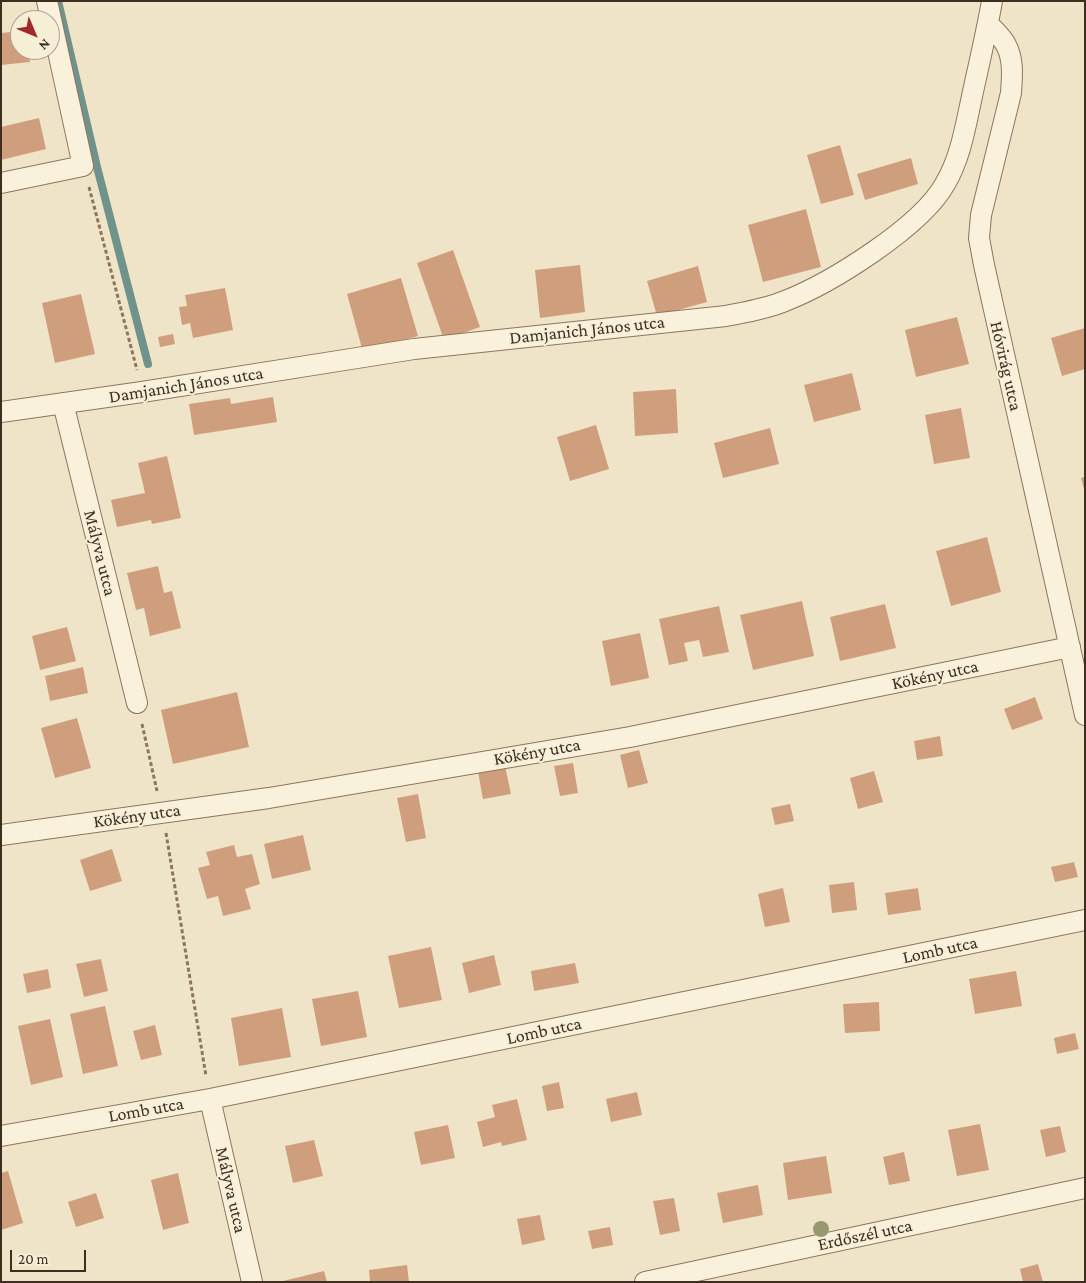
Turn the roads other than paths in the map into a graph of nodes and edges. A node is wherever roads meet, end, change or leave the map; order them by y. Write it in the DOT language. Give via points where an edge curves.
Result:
graph roads {
  1 [pos="46,1"];
  2 [pos="992,1"];
  3 [pos="988,24"];
  4 [pos="1,183"];
  5 [pos="63,403"];
  6 [pos="1,412"];
  7 [pos="1070,647"];
  8 [pos="137,703"];
  9 [pos="1085,715"];
  10 [pos="1,835"];
  11 [pos="1085,920"];
  12 [pos="210,1099"];
  13 [pos="1,1136"];
  14 [pos="1085,1188"];
  15 [pos="252,1282"];
  16 [pos="645,1282"];
  1 -- 4 [label="street" via="83,166"];
  2 -- 3 [label="street, Damjanich János utca"];
  3 -- 5 [label="street, Damjanich János utca" via="955,163 936,198 900,233 819,286 784,302 726,316 414,348"];
  3 -- 7 [label="street, Hóvirág utca" via="1006,44 1012,73 1011,93 981,215 979,238"];
  5 -- 6 [label="street, Damjanich János utca"];
  5 -- 8 [label="street, Mályva utca"];
  7 -- 9 [label="street, Hóvirág utca"];
  7 -- 10 [label="street, Kökény utca" via="630,737 269,798"];
  11 -- 12 [label="street, Lomb utca"];
  12 -- 13 [label="street, Lomb utca"];
  12 -- 15 [label="street, Mályva utca"];
  14 -- 16 [label="street, Erdőszél utca"];
}
